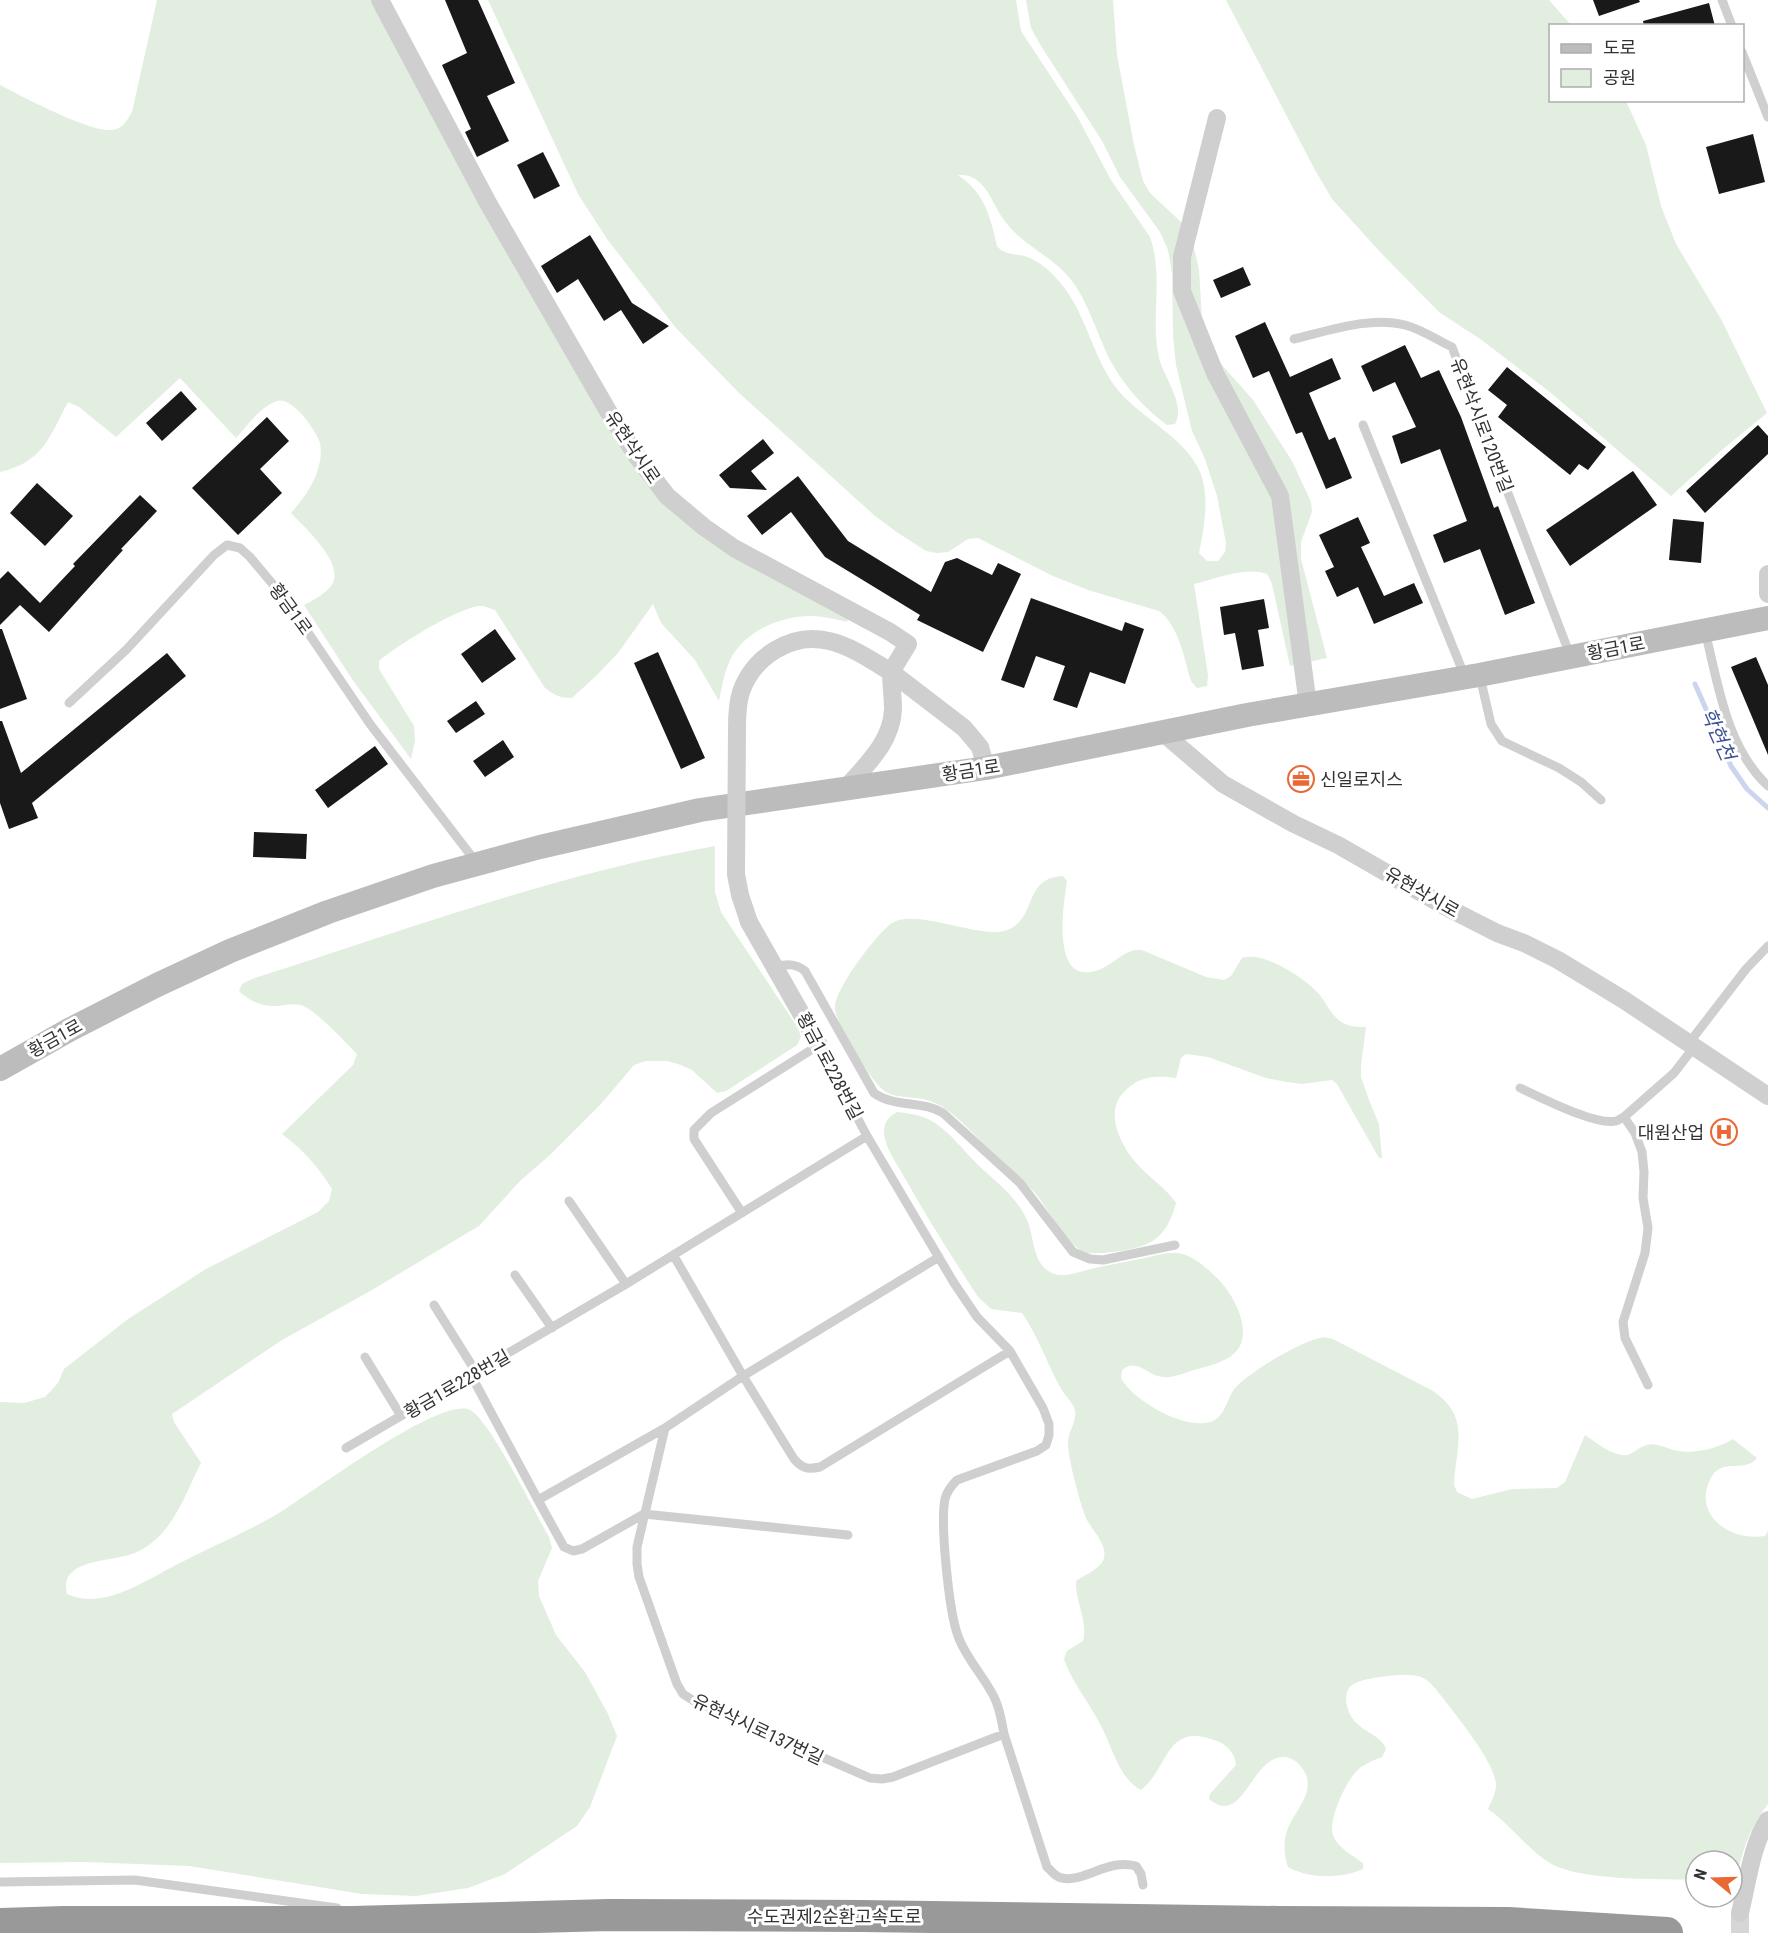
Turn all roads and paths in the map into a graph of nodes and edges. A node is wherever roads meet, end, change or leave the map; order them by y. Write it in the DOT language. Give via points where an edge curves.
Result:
graph roads {
  1 [pos="380,0"];
  2 [pos="1722,0"];
  3 [pos="1731,24"];
  4 [pos="1744,55"];
  5 [pos="1768,117"];
  6 [pos="1217,118"];
  7 [pos="1294,339"];
  8 [pos="1363,426"];
  9 [pos="1768,574"];
  10 [pos="1768,594"];
  11 [pos="1768,618"];
  12 [pos="1706,631"];
  13 [pos="1571,657"];
  14 [pos="891,672"];
  15 [pos="1472,676"];
  16 [pos="69,703"];
  17 [pos="1308,705"];
  18 [pos="1162,732"];
  19 [pos="986,768"];
  20 [pos="1768,786"];
  21 [pos="846,788"];
  22 [pos="1601,800"];
  23 [pos="478,864"];
  24 [pos="1768,946"];
  25 [pos="775,967"];
  26 [pos="1692,1045"];
  27 [pos="819,1046"];
  28 [pos="0,1069"];
  29 [pos="1520,1088"];
  30 [pos="1768,1096"];
  31 [pos="1624,1117"];
  32 [pos="867,1136"];
  33 [pos="569,1201"];
  34 [pos="742,1213"];
  35 [pos="1175,1245"];
  36 [pos="674,1256"];
  37 [pos="939,1257"];
  38 [pos="514,1275"];
  39 [pos="626,1284"];
  40 [pos="434,1305"];
  41 [pos="552,1328"];
  42 [pos="1010,1351"];
  43 [pos="364,1357"];
  44 [pos="474,1374"];
  45 [pos="743,1376"];
  46 [pos="1648,1385"];
  47 [pos="401,1416"];
  48 [pos="665,1428"];
  49 [pos="346,1448"];
  50 [pos="538,1500"];
  51 [pos="644,1514"];
  52 [pos="848,1535"];
  53 [pos="1004,1734"];
  54 [pos="1768,1820"];
  55 [pos="0,1882"];
  56 [pos="1143,1885"];
  57 [pos="345,1909"];
  58 [pos="368,1912"];
  59 [pos="1740,1912"];
  60 [pos="426,1920"];
  61 [pos="0,1924"];
  62 [pos="1667,1933"];
  1 -- 14 [label="street, 유현삭시로" via="488,203 608,411 667,496 734,548 908,644"];
  2 -- 3 [label="lane"];
  4 -- 5 [label="lane"];
  6 -- 17 [label="street" via="1182,257 1182,291 1215,373 1280,496"];
  7 -- 13 [label="lane, 유현삭시로120번길" via="1375,323 1405,325 1452,346"];
  8 -- 15 [label="lane"];
  9 -- 10 [label="street"];
  11 -- 12 [label="street, 황금1로"];
  12 -- 13 [label="street, 황금1로"];
  12 -- 20 [label="lane" via="1733,735 1749,766"];
  13 -- 15 [label="street, 황금1로"];
  14 -- 19 [label="street" via="964,728 980,747"];
  14 -- 21 [label="street" via="890,728 874,756"];
  14 -- 25 [label="street, 황금1로228번길, bridge" via="842,645 810,639 777,648 761,659 741,693 736,729 736,874 749,921"];
  15 -- 17 [label="street, 황금1로"];
  15 -- 22 [label="lane" via="1502,741 1558,768"];
  16 -- 23 [label="lane, 황금1로" via="126,650 214,555 227,545 240,548 286,600 370,724"];
  17 -- 18 [label="street, 황금1로"];
  18 -- 19 [label="street, 황금1로"];
  18 -- 26 [label="street, 유현삭시로" via="1223,784 1446,907 1558,960"];
  19 -- 21 [label="street, 황금1로"];
  21 -- 23 [label="street, 황금1로" via="615,828"];
  23 -- 28 [label="street, 황금1로" via="385,892 230,951 69,1030"];
  24 -- 26 [label="lane" via="1746,969"];
  25 -- 27 [label="street, 황금1로228번길"];
  25 -- 35 [label="lane" via="788,964 805,971 874,1093 890,1101 927,1106 943,1113 1020,1183 1073,1252 1103,1260"];
  26 -- 30 [label="street, 유현삭시로"];
  26 -- 31 [label="lane" via="1674,1073"];
  27 -- 32 [label="lane, 황금1로228번길"];
  27 -- 34 [label="lane" via="711,1113 693,1130 694,1139"];
  29 -- 31 [label="lane" via="1601,1121"];
  31 -- 46 [label="lane" via="1642,1152 1648,1228 1645,1252 1623,1322 1625,1338"];
  32 -- 34 [label="lane, 황금1로228번길"];
  32 -- 37 [label="lane"];
  33 -- 39 [label="lane"];
  34 -- 36 [label="lane, 황금1로228번길"];
  36 -- 39 [label="lane, 황금1로228번길"];
  36 -- 45 [label="lane"];
  37 -- 42 [label="lane" via="977,1317"];
  37 -- 45 [label="lane"];
  38 -- 41 [label="lane"];
  39 -- 41 [label="lane, 황금1로228번길"];
  40 -- 44 [label="lane"];
  41 -- 44 [label="lane, 황금1로228번길"];
  42 -- 45 [label="lane" via="810,1469 801,1467 794,1459"];
  42 -- 53 [label="lane" via="1043,1408 1049,1424 1046,1445 957,1480 950,1487 944,1511 949,1584 958,1637 995,1697"];
  43 -- 47 [label="lane"];
  44 -- 47 [label="lane, 황금1로228번길"];
  44 -- 50 [label="lane"];
  45 -- 48 [label="lane"];
  47 -- 49 [label="lane, 황금1로228번길"];
  48 -- 50 [label="lane"];
  48 -- 51 [label="lane, 유현삭시로137번길"];
  50 -- 51 [label="lane" via="564,1547 573,1551"];
  51 -- 52 [label="lane"];
  51 -- 53 [label="lane, 유현삭시로137번길" via="638,1547 639,1577 677,1684 694,1701 855,1773 882,1779"];
  53 -- 56 [label="lane" via="1047,1867 1054,1875 1063,1879 1076,1877 1127,1863 1136,1866"];
  54 -- 59 [label="street"];
  55 -- 57 [label="lane" via="135,1880"];
  58 -- 60 [label="lane"];
  60 -- 61 [label="highway, 수도권제2순환고속도로"];
  60 -- 62 [label="highway, 수도권제2순환고속도로" via="609,1915 850,1916 1508,1923"];
}
